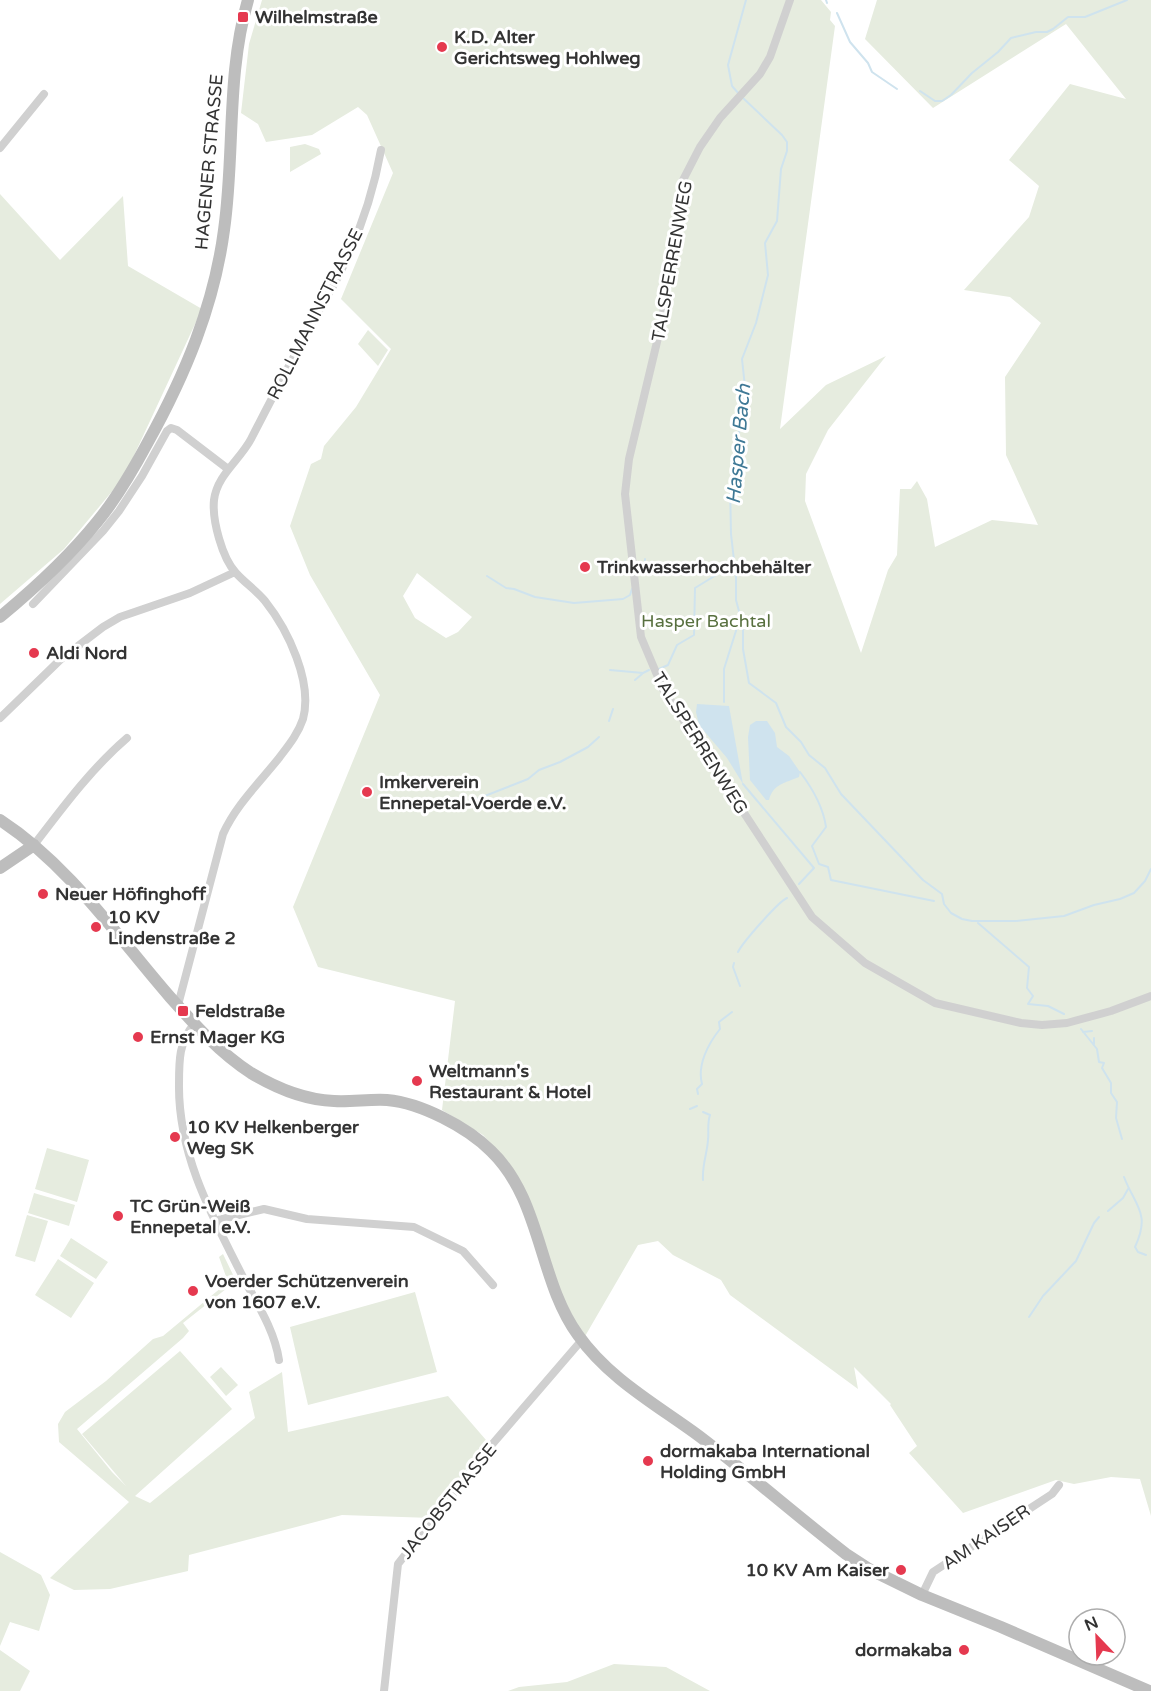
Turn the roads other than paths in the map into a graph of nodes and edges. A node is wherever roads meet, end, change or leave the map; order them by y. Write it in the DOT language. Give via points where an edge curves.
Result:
graph roads {
  1 [pos="248,0"];
  2 [pos="790,0"];
  3 [pos="44,94"];
  4 [pos="0,148"];
  5 [pos="381,150"];
  6 [pos="228,469"];
  7 [pos="235,572"];
  8 [pos="33,604"];
  9 [pos="0,617"];
  10 [pos="0,718"];
  11 [pos="127,738"];
  12 [pos="0,820"];
  13 [pos="19,834"];
  14 [pos="34,845"];
  15 [pos="3,865"];
  16 [pos="1151,996"];
  17 [pos="178,1005"];
  18 [pos="194,1024"];
  19 [pos="214,1221"];
  20 [pos="494,1285"];
  21 [pos="581,1341"];
  22 [pos="279,1360"];
  23 [pos="1059,1485"];
  24 [pos="922,1595"];
  25 [pos="384,1691"];
  26 [pos="1149,1691"];
  1 -- 9 [label="main road, HAGENER STRASSE" via="235,68 224,230 213,290 198,337 154,432 104,513 73,550"];
  2 -- 16 [label="street, TALSPERRENWEG" via="760,74 720,118 683,180 662,321 629,459 625,495 641,637 676,709 812,917 866,963 935,1003 1032,1024 1067,1023"];
  3 -- 4 [label="street"];
  5 -- 6 [label="street, ROLLMANNSTRASSE" via="366,214 339,276 246,449"];
  6 -- 7 [label="street" via="219,483 214,507 220,542"];
  6 -- 8 [label="street" via="177,430 166,431 119,511"];
  7 -- 10 [label="street" via="103,627 61,660"];
  7 -- 17 [label="street" via="275,615 303,677 306,706 291,743 234,814 223,834"];
  11 -- 14 [label="street" via="80,786"];
  12 -- 13 [label="main road"];
  13 -- 14 [label="main road"];
  13 -- 15 [label="main road" via="20,846"];
  14 -- 15 [label="main road"];
  14 -- 17 [label="main road" via="64,873"];
  17 -- 18 [label="main road"];
  18 -- 19 [label="street" via="184,1036 179,1062 179,1112 192,1167"];
  18 -- 21 [label="main road" via="237,1064 294,1093 325,1101 403,1102 443,1119 481,1142 505,1167 522,1197 563,1311"];
  19 -- 20 [label="street" via="264,1209 307,1219 414,1227 463,1251"];
  19 -- 22 [label="street" via="277,1347"];
  21 -- 24 [label="main road" via="611,1372 846,1554"];
  21 -- 25 [label="street, JACOBSTRASSE" via="489,1448 398,1564"];
  23 -- 24 [label="street, AM KAISER" via="1052,1494 933,1572"];
  24 -- 26 [label="main road"];
}
